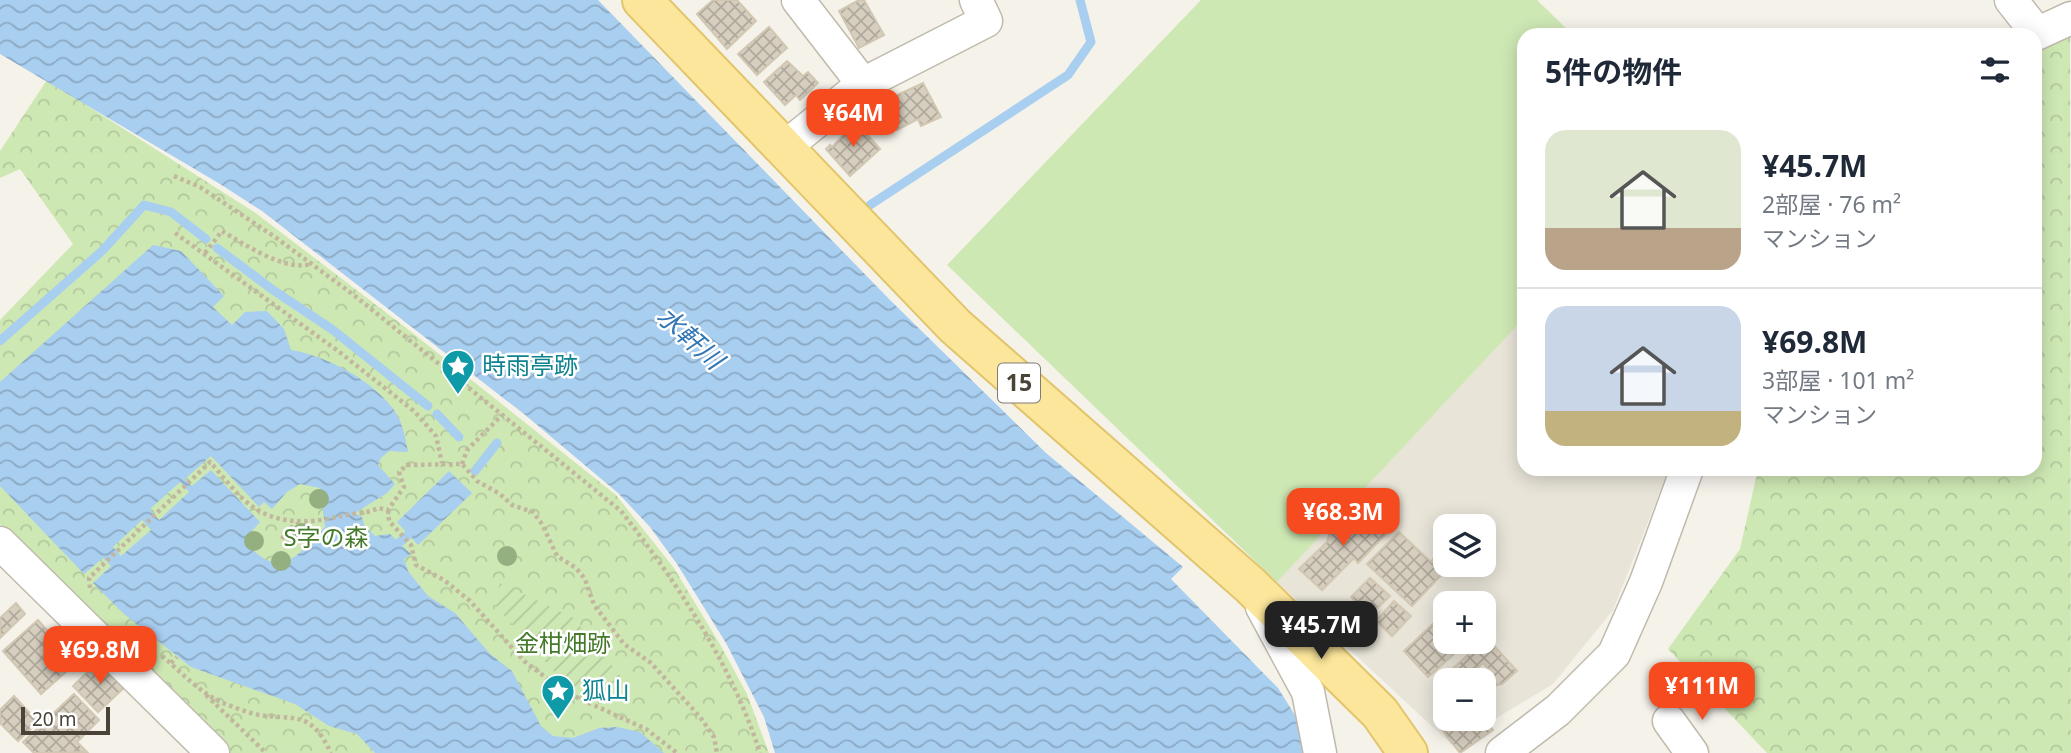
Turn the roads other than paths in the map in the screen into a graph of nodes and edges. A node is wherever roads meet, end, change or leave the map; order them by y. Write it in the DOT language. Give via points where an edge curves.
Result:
graph roads {
  1 [pos="642,0"];
  2 [pos="798,0"];
  3 [pos="976,0"];
  4 [pos="2011,0"];
  5 [pos="2071,18"];
  6 [pos="2032,28"];
  7 [pos="2042,31"];
  8 [pos="863,84"];
  9 [pos="785,147"];
  10 [pos="1684,476"];
  11 [pos="0,543"];
  12 [pos="1250,585"];
  13 [pos="1669,721"];
  14 [pos="213,753"];
  15 [pos="1320,753"];
  16 [pos="1408,753"];
  17 [pos="1502,753"];
  18 [pos="1692,753"];
  1 -- 9 [label="main road, 15"];
  2 -- 8 [label="street"];
  3 -- 8 [label="street" via="986,21"];
  4 -- 6 [label="street"];
  5 -- 7 [label="street"];
  8 -- 9 [label="street"];
  9 -- 12 [label="main road, 15" via="955,326"];
  10 -- 17 [label="street" via="1615,654 1558,710"];
  11 -- 14 [label="street"];
  12 -- 15 [label="street" via="1308,692"];
  12 -- 16 [label="main road, 15" via="1380,713"];
  13 -- 18 [label="street"];
}
